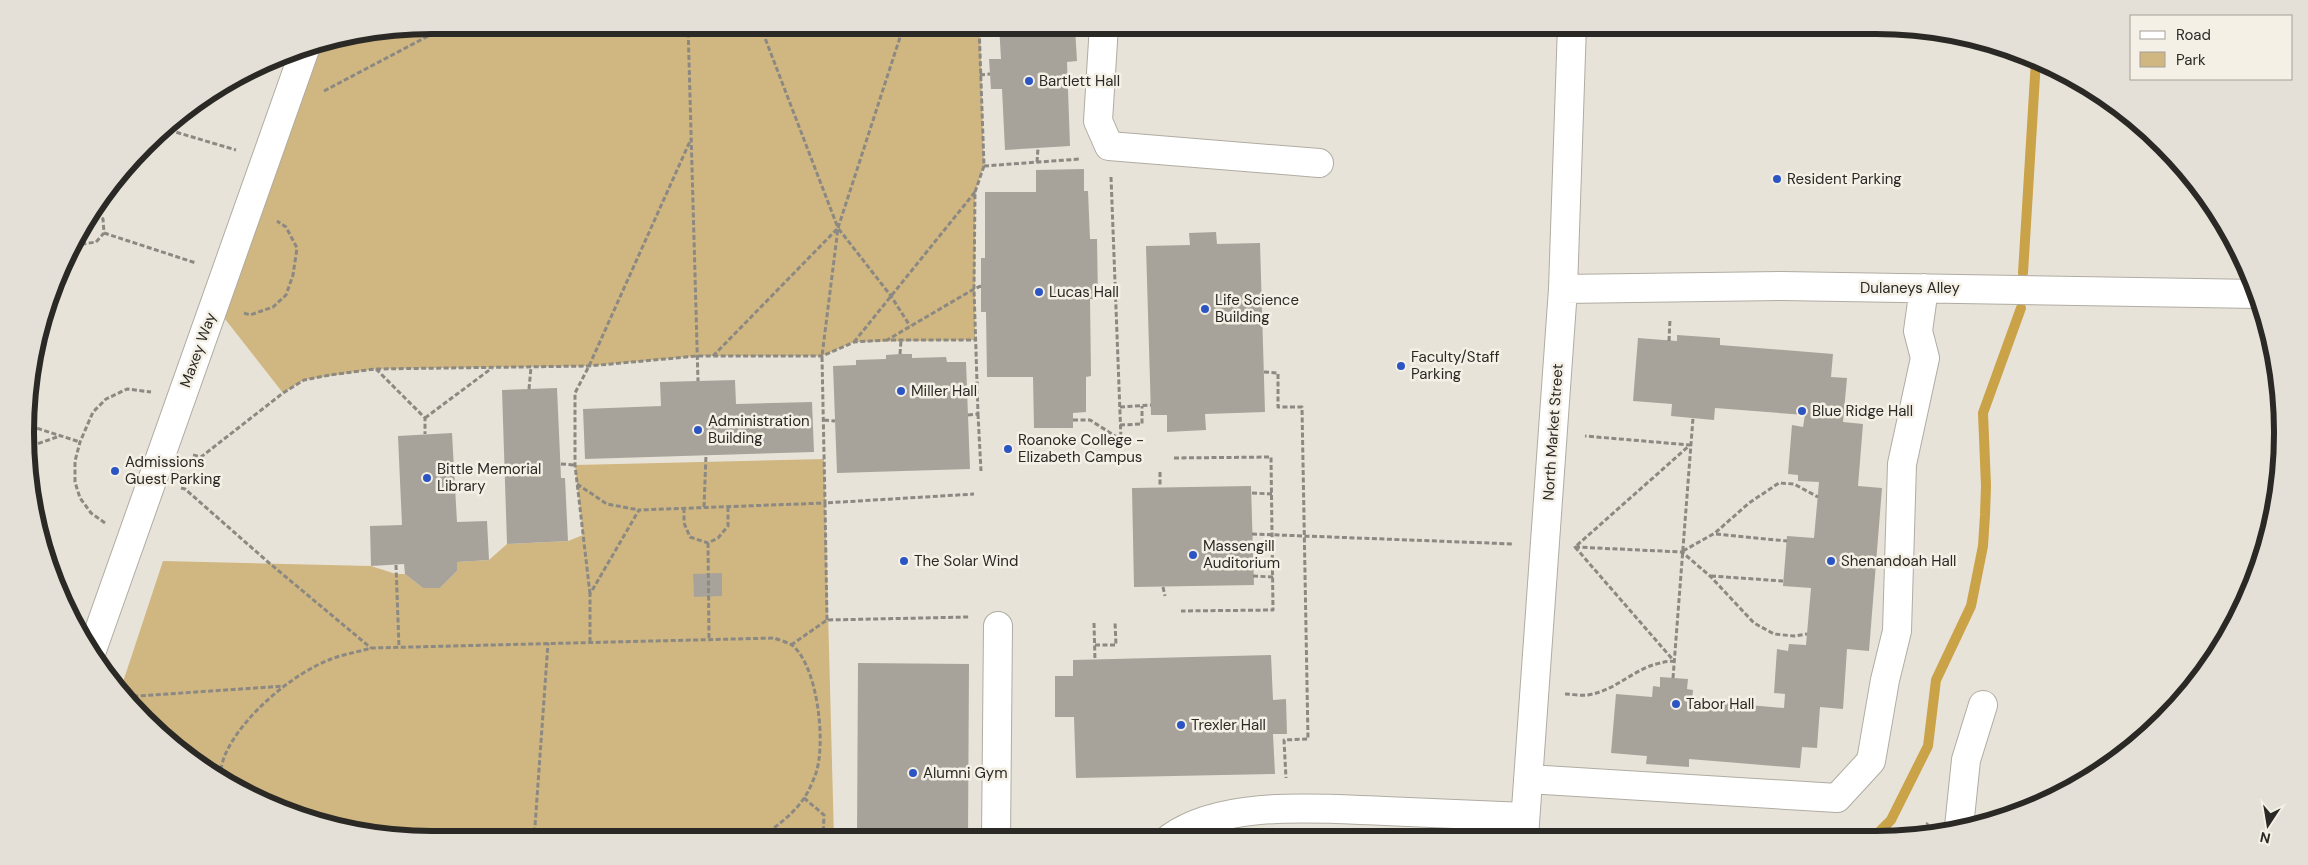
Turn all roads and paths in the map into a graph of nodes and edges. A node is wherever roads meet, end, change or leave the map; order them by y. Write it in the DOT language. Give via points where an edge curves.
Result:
graph roads {
  1 [pos="428,34"];
  2 [pos="688,34"];
  3 [pos="763,34"];
  4 [pos="901,34"];
  5 [pos="979,34"];
  6 [pos="1103,34"];
  7 [pos="1572,34"];
  8 [pos="303,56"];
  9 [pos="980,74"];
  10 [pos="990,74"];
  11 [pos="287,100"];
  12 [pos="172,131"];
  13 [pos="691,139"];
  14 [pos="1110,146"];
  15 [pos="1038,148"];
  16 [pos="266,159"];
  17 [pos="1058,160"];
  18 [pos="1037,162"];
  19 [pos="1319,163"];
  20 [pos="984,166"];
  21 [pos="975,192"];
  22 [pos="98,215"];
  23 [pos="272,217"];
  24 [pos="838,228"];
  25 [pos="104,233"];
  26 [pos="82,243"];
  27 [pos="226,273"];
  28 [pos="981,286"];
  29 [pos="1924,288"];
  30 [pos="974,289"];
  31 [pos="1563,289"];
  32 [pos="2249,294"];
  33 [pos="890,296"];
  34 [pos="237,312"];
  35 [pos="910,326"];
  36 [pos="887,340"];
  37 [pos="901,340"];
  38 [pos="975,340"];
  39 [pos="854,342"];
  40 [pos="900,354"];
  41 [pos="697,356"];
  42 [pos="713,356"];
  43 [pos="822,356"];
  44 [pos="589,366"];
  45 [pos="493,367"];
  46 [pos="531,367"];
  47 [pos="375,369"];
  48 [pos="1264,372"];
  49 [pos="698,381"];
  50 [pos="529,389"];
  51 [pos="180,401"];
  52 [pos="1142,406"];
  53 [pos="1151,406"];
  54 [pos="1120,407"];
  55 [pos="978,414"];
  56 [pos="968,415"];
  57 [pos="425,418"];
  58 [pos="1693,418"];
  59 [pos="824,420"];
  60 [pos="1073,420"];
  61 [pos="835,421"];
  62 [pos="1120,425"];
  63 [pos="34,427"];
  64 [pos="1553,433"];
  65 [pos="425,434"];
  66 [pos="60,436"];
  67 [pos="80,442"];
  68 [pos="34,445"];
  69 [pos="1690,445"];
  70 [pos="162,450"];
  71 [pos="706,455"];
  72 [pos="1174,458"];
  73 [pos="561,464"];
  74 [pos="575,465"];
  75 [pos="981,471"];
  76 [pos="1160,472"];
  77 [pos="151,483"];
  78 [pos="577,484"];
  79 [pos="1160,487"];
  80 [pos="1252,493"];
  81 [pos="974,494"];
  82 [pos="1272,494"];
  83 [pos="1818,497"];
  84 [pos="825,503"];
  85 [pos="704,507"];
  86 [pos="728,507"];
  87 [pos="684,508"];
  88 [pos="639,510"];
  89 [pos="1252,534"];
  90 [pos="1272,534"];
  91 [pos="1716,534"];
  92 [pos="132,535"];
  93 [pos="1305,536"];
  94 [pos="1787,541"];
  95 [pos="708,543"];
  96 [pos="1505,544"];
  97 [pos="1545,546"];
  98 [pos="1575,547"];
  99 [pos="1682,552"];
  100 [pos="396,564"];
  101 [pos="1253,576"];
  102 [pos="1710,576"];
  103 [pos="1273,577"];
  104 [pos="1783,581"];
  105 [pos="1163,587"];
  106 [pos="590,594"];
  107 [pos="1165,596"];
  108 [pos="1182,611"];
  109 [pos="972,617"];
  110 [pos="828,620"];
  111 [pos="1115,622"];
  112 [pos="1094,623"];
  113 [pos="998,626"];
  114 [pos="1807,634"];
  115 [pos="710,639"];
  116 [pos="590,642"];
  117 [pos="94,643"];
  118 [pos="548,643"];
  119 [pos="791,645"];
  120 [pos="1094,645"];
  121 [pos="372,648"];
  122 [pos="399,648"];
  123 [pos="1095,660"];
  124 [pos="1674,660"];
  125 [pos="1673,678"];
  126 [pos="286,686"];
  127 [pos="1534,691"];
  128 [pos="133,695"];
  129 [pos="1983,704"];
  130 [pos="221,770"];
  131 [pos="1528,779"];
  132 [pos="804,798"];
  133 [pos="1287,808"];
  134 [pos="1959,823"];
  135 [pos="1524,827"];
  136 [pos="535,831"];
  137 [pos="771,831"];
  138 [pos="823,831"];
  139 [pos="996,831"];
  140 [pos="1180,831"];
  1 -- 11 [label="path" via="324,91"];
  2 -- 13 [label="path"];
  3 -- 24 [label="path"];
  4 -- 24 [label="path"];
  5 -- 9 [label="path"];
  6 -- 14 [label="street" via="1098,121"];
  7 -- 31 [label="street, North Market Street"];
  8 -- 11 [label="street, Maxey Way"];
  9 -- 10 [label="path"];
  9 -- 20 [label="path"];
  11 -- 16 [label="street, Maxey Way"];
  12 -- 16 [label="path"];
  13 -- 41 [label="path"];
  13 -- 44 [label="path"];
  14 -- 19 [label="street"];
  14 -- 54 [label="path"];
  15 -- 18 [label="path"];
  16 -- 27 [label="street, Maxey Way"];
  17 -- 18 [label="path"];
  18 -- 20 [label="path"];
  20 -- 21 [label="path"];
  21 -- 30 [label="path"];
  21 -- 33 [label="path"];
  22 -- 25 [label="path" via="103,219"];
  23 -- 34 [label="path" via="286,227 297,248 286,295 273,307 250,314"];
  24 -- 33 [label="path"];
  24 -- 42 [label="path"];
  24 -- 43 [label="path"];
  25 -- 26 [label="path" via="96,242"];
  25 -- 27 [label="path"];
  27 -- 51 [label="street, Maxey Way"];
  28 -- 30 [label="path"];
  29 -- 31 [label="street, Dulaneys Alley"];
  29 -- 32 [label="street, Dulaneys Alley"];
  29 -- 131 [label="street" via="1918,331 1925,358 1902,464 1897,631 1885,680 1872,761 1837,798"];
  30 -- 35 [label="path"];
  30 -- 38 [label="path"];
  31 -- 64 [label="street, North Market Street"];
  33 -- 35 [label="path"];
  33 -- 39 [label="path"];
  35 -- 36 [label="path"];
  36 -- 37 [label="path"];
  36 -- 39 [label="path"];
  37 -- 38 [label="path"];
  37 -- 40 [label="path"];
  38 -- 55 [label="path"];
  39 -- 43 [label="path"];
  41 -- 42 [label="path"];
  41 -- 44 [label="path"];
  41 -- 49 [label="path"];
  42 -- 43 [label="path"];
  43 -- 59 [label="path"];
  44 -- 46 [label="path"];
  44 -- 74 [label="path" via="575,393"];
  45 -- 46 [label="path"];
  45 -- 47 [label="path"];
  45 -- 57 [label="path"];
  46 -- 50 [label="path"];
  47 -- 57 [label="path"];
  47 -- 70 [label="path" via="304,380 201,457"];
  48 -- 93 [label="path" via="1278,373 1278,407 1302,407"];
  51 -- 67 [label="path" via="155,392 127,389 106,399 94,412"];
  51 -- 70 [label="street, Maxey Way"];
  52 -- 53 [label="path"];
  52 -- 54 [label="path"];
  52 -- 62 [label="path" via="1142,424"];
  54 -- 62 [label="path"];
  55 -- 56 [label="path"];
  55 -- 75 [label="path"];
  57 -- 65 [label="path"];
  58 -- 69 [label="path"];
  59 -- 61 [label="path"];
  59 -- 84 [label="path"];
  60 -- 62 [label="path" via="1090,420 1121,439"];
  63 -- 66 [label="path"];
  64 -- 69 [label="path"];
  64 -- 97 [label="street, North Market Street"];
  66 -- 67 [label="path"];
  66 -- 68 [label="path"];
  67 -- 92 [label="path" via="75,461 75,482 80,498 91,513"];
  69 -- 98 [label="path"];
  69 -- 99 [label="path"];
  70 -- 77 [label="street, Maxey Way"];
  71 -- 85 [label="path"];
  72 -- 82 [label="path" via="1271,457"];
  73 -- 74 [label="path"];
  74 -- 78 [label="path"];
  76 -- 79 [label="path"];
  77 -- 92 [label="street, Maxey Way"];
  77 -- 121 [label="path" via="185,489"];
  78 -- 88 [label="path" via="606,504"];
  78 -- 106 [label="path"];
  80 -- 82 [label="path"];
  81 -- 84 [label="path"];
  82 -- 90 [label="path"];
  83 -- 91 [label="path" via="1794,484 1779,482 1749,503"];
  84 -- 86 [label="path"];
  84 -- 110 [label="path"];
  85 -- 86 [label="path"];
  85 -- 87 [label="path"];
  86 -- 95 [label="path" via="728,526 718,538"];
  87 -- 88 [label="path"];
  87 -- 95 [label="path" via="684,523 690,537"];
  88 -- 106 [label="path"];
  89 -- 90 [label="path"];
  90 -- 93 [label="path"];
  90 -- 103 [label="path"];
  91 -- 94 [label="path"];
  91 -- 99 [label="path"];
  92 -- 117 [label="street, Maxey Way"];
  93 -- 96 [label="path"];
  93 -- 133 [label="path" via="1308,739 1284,740"];
  95 -- 115 [label="path"];
  97 -- 98 [label="path"];
  97 -- 127 [label="street, North Market Street"];
  98 -- 99 [label="path"];
  98 -- 124 [label="path"];
  99 -- 102 [label="path"];
  99 -- 124 [label="path"];
  100 -- 122 [label="path"];
  101 -- 103 [label="path"];
  102 -- 104 [label="path"];
  102 -- 114 [label="path" via="1754,623 1774,634"];
  103 -- 108 [label="path" via="1274,610"];
  105 -- 107 [label="path"];
  106 -- 116 [label="path"];
  109 -- 110 [label="path"];
  110 -- 119 [label="path"];
  111 -- 120 [label="path" via="1116,644"];
  112 -- 120 [label="path"];
  113 -- 139 [label="street"];
  115 -- 116 [label="path"];
  115 -- 119 [label="path" via="774,638"];
  116 -- 118 [label="path"];
  118 -- 122 [label="path"];
  118 -- 136 [label="path"];
  119 -- 132 [label="path" via="805,662 813,689 820,741 816,772"];
  120 -- 123 [label="path"];
  121 -- 122 [label="path"];
  121 -- 126 [label="path" via="331,659 296,677"];
  124 -- 125 [label="path"];
  124 -- 127 [label="path" via="1639,669 1606,689 1588,695"];
  126 -- 128 [label="path"];
  126 -- 130 [label="path" via="264,703 239,732 225,755"];
  127 -- 131 [label="street, North Market Street"];
  129 -- 134 [label="street" via="1966,760"];
  131 -- 135 [label="street, North Market Street"];
  132 -- 137 [label="path"];
  132 -- 138 [label="path" via="824,815"];
  133 -- 135 [label="street"];
  133 -- 140 [label="street" via="1233,814"];
}
